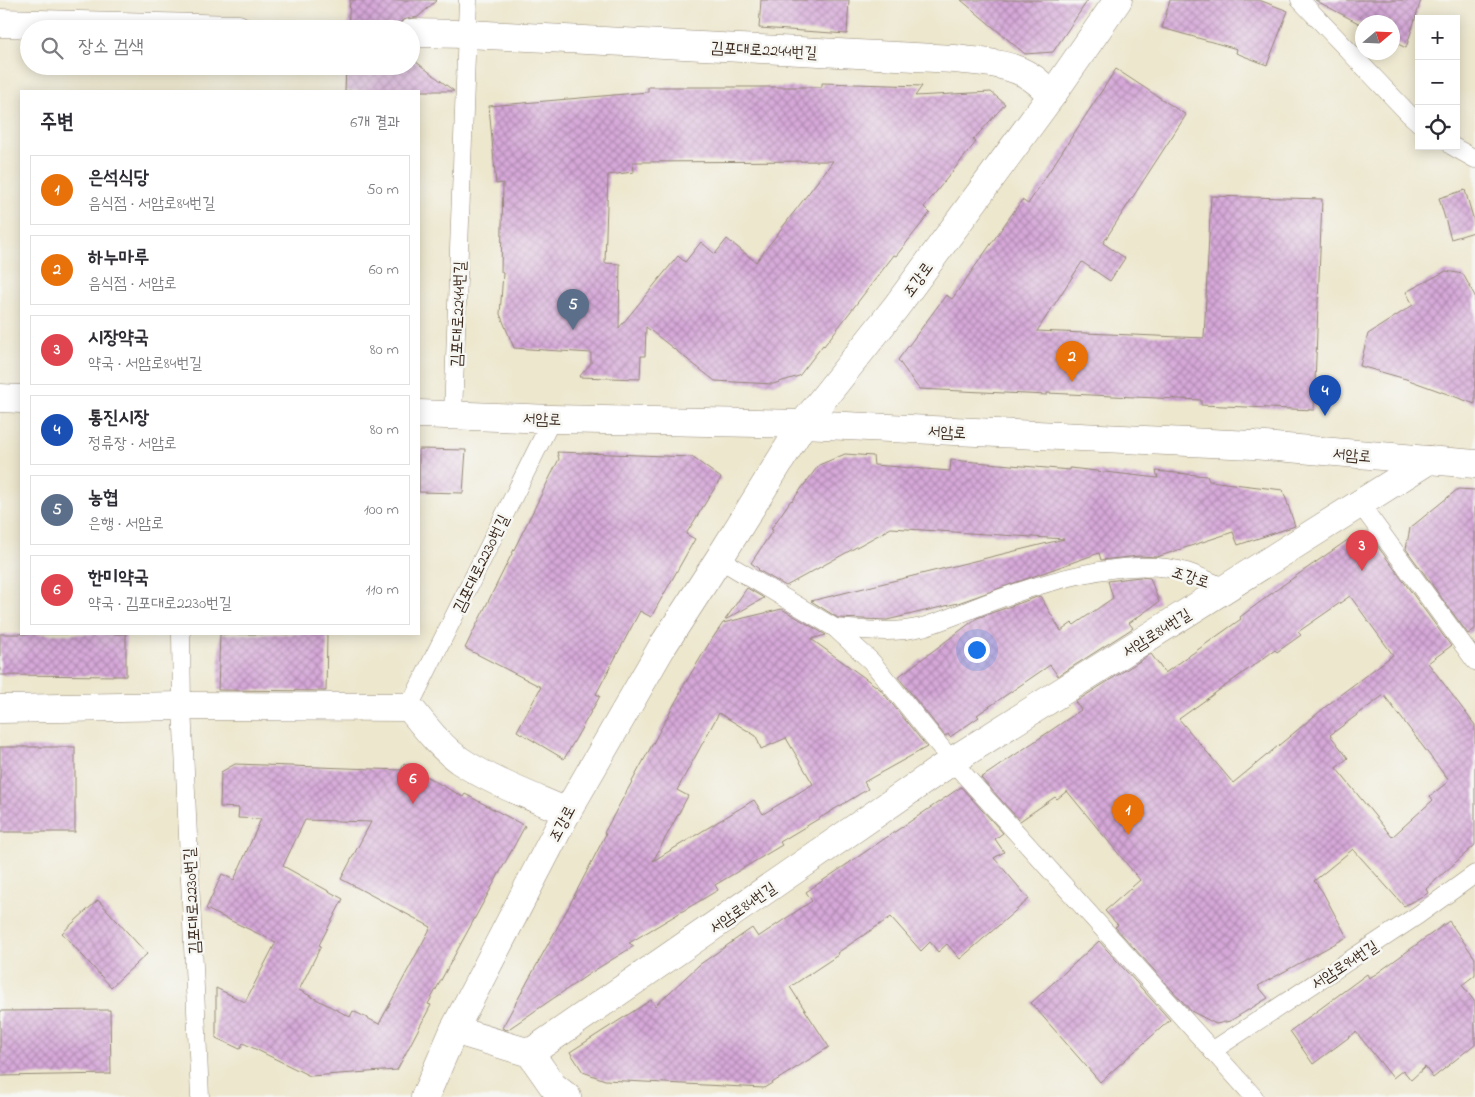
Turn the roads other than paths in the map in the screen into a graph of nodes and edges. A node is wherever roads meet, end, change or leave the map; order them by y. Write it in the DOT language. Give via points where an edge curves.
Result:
graph roads {
  1 [pos="468,0"];
  2 [pos="1118,0"];
  3 [pos="1300,0"];
  4 [pos="0,23"];
  5 [pos="20,24"];
  6 [pos="420,33"];
  7 [pos="467,34"];
  8 [pos="1052,95"];
  9 [pos="1415,119"];
  10 [pos="1459,150"];
  11 [pos="1475,159"];
  12 [pos="0,398"];
  13 [pos="20,399"];
  14 [pos="420,414"];
  15 [pos="453,415"];
  16 [pos="552,419"];
  17 [pos="803,424"];
  18 [pos="1428,460"];
  19 [pos="1470,460"];
  20 [pos="1360,504"];
  21 [pos="719,559"];
  22 [pos="1225,588"];
  23 [pos="836,628"];
  24 [pos="181,635"];
  25 [pos="1475,662"];
  26 [pos="182,706"];
  27 [pos="409,707"];
  28 [pos="0,708"];
  29 [pos="952,760"];
  30 [pos="566,812"];
  31 [pos="1475,874"];
  32 [pos="454,1030"];
  33 [pos="1212,1051"];
  34 [pos="530,1053"];
  35 [pos="200,1097"];
  36 [pos="425,1097"];
  37 [pos="567,1097"];
  38 [pos="1254,1097"];
  1 -- 7 [label="lane"];
  2 -- 8 [label="street, 조강로"];
  3 -- 9 [label="lane"];
  4 -- 5 [label="street"];
  6 -- 7 [label="street, 김포대로2244번길"];
  7 -- 8 [label="street, 김포대로2244번길" via="954,59 1014,68 1032,77"];
  7 -- 15 [label="lane, 김포대로2244번길"];
  8 -- 17 [label="street, 조강로" via="896,307"];
  10 -- 11 [label="lane"];
  12 -- 13 [label="street"];
  14 -- 15 [label="street, 서암로"];
  15 -- 16 [label="street, 서암로"];
  16 -- 17 [label="street, 서암로"];
  16 -- 27 [label="lane, 김포대로2230번길"];
  17 -- 18 [label="street, 서암로" via="1253,445"];
  17 -- 21 [label="street, 조강로"];
  18 -- 19 [label="street, 서암로"];
  18 -- 20 [label="street, 서암로84번길"];
  20 -- 22 [label="street, 서암로84번길"];
  20 -- 25 [label="lane"];
  21 -- 23 [label="lane, 조강로"];
  21 -- 30 [label="street, 조강로" via="662,647"];
  22 -- 23 [label="lane, 조강로" via="1186,572 1160,567 1125,568 1074,575 1039,585 921,627 884,632"];
  22 -- 29 [label="street, 서암로84번길"];
  23 -- 29 [label="lane, 조강로" via="871,661"];
  24 -- 26 [label="lane, 김포대로2230번길"];
  26 -- 27 [label="street"];
  26 -- 28 [label="street"];
  26 -- 35 [label="lane, 김포대로2230번길"];
  27 -- 30 [label="street" via="458,759"];
  29 -- 33 [label="lane"];
  29 -- 34 [label="street, 서암로84번길"];
  30 -- 32 [label="street, 조강로"];
  31 -- 33 [label="lane, 서암로94번길"];
  32 -- 34 [label="street"];
  32 -- 36 [label="street, 조강로"];
  33 -- 38 [label="lane"];
  34 -- 37 [label="street" via="553,1086"];
}
